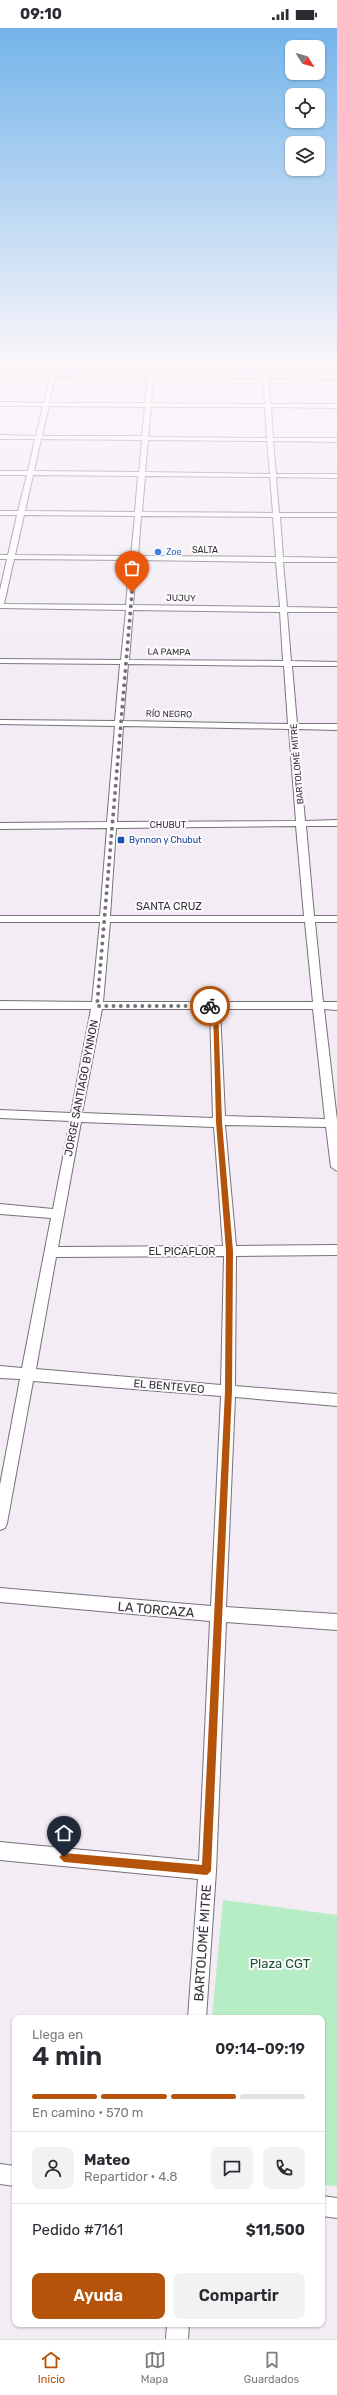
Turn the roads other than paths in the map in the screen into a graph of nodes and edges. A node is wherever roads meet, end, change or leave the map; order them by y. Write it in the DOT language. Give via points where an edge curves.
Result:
graph roads {
  1 [pos="31,469"];
  2 [pos="143,469"];
  3 [pos="272,469"];
  4 [pos="0,474"];
  5 [pos="30,474"];
  6 [pos="143,475"];
  7 [pos="272,475"];
  8 [pos="337,476"];
  9 [pos="0,513"];
  10 [pos="22,513"];
  11 [pos="139,514"];
  12 [pos="277,515"];
  13 [pos="337,516"];
  14 [pos="0,557"];
  15 [pos="10,558"];
  16 [pos="134,558"];
  17 [pos="281,560"];
  18 [pos="337,560"];
  19 [pos="0,606"];
  20 [pos="131,607"];
  21 [pos="284,609"];
  22 [pos="337,610"];
  23 [pos="0,661"];
  24 [pos="126,662"];
  25 [pos="287,664"];
  26 [pos="337,664"];
  27 [pos="0,722"];
  28 [pos="119,724"];
  29 [pos="294,726"];
  30 [pos="337,727"];
  31 [pos="337,823"];
  32 [pos="302,824"];
  33 [pos="112,825"];
  34 [pos="0,826"];
  35 [pos="0,918"];
  36 [pos="106,918"];
  37 [pos="310,919"];
  38 [pos="337,919"];
  39 [pos="0,1005"];
  40 [pos="97,1006"];
  41 [pos="215,1006"];
  42 [pos="318,1006"];
  43 [pos="337,1006"];
  44 [pos="0,1114"];
  45 [pos="75,1117"];
  46 [pos="219,1122"];
  47 [pos="333,1128"];
  48 [pos="337,1167"];
  49 [pos="0,1209"];
  50 [pos="57,1214"];
  51 [pos="337,1250"];
  52 [pos="230,1251"];
  53 [pos="52,1252"];
  54 [pos="0,1372"];
  55 [pos="28,1375"];
  56 [pos="228,1391"];
  57 [pos="337,1400"];
  58 [pos="0,1524"];
  59 [pos="0,1595"];
  60 [pos="218,1614"];
  61 [pos="337,1622"];
  62 [pos="0,1851"];
  63 [pos="207,1871"];
  64 [pos="197,2015"];
  65 [pos="0,2174"];
  66 [pos="12,2176"];
  67 [pos="325,2206"];
  68 [pos="337,2208"];
  69 [pos="178,2327"];
  70 [pos="177,2339"];
  1 -- 5 [label="street"];
  2 -- 6 [label="street, JORGE SANTIAGO BYNNON"];
  3 -- 7 [label="street, BARTOLOMÉ MITRE"];
  4 -- 5 [label="street"];
  5 -- 6 [label="street"];
  5 -- 10 [label="street"];
  6 -- 7 [label="street"];
  6 -- 11 [label="street, JORGE SANTIAGO BYNNON"];
  7 -- 8 [label="street"];
  7 -- 12 [label="street, BARTOLOMÉ MITRE"];
  9 -- 10 [label="street"];
  10 -- 11 [label="street"];
  10 -- 15 [label="street"];
  11 -- 12 [label="street"];
  11 -- 16 [label="street, JORGE SANTIAGO BYNNON"];
  12 -- 13 [label="street"];
  12 -- 17 [label="street, BARTOLOMÉ MITRE"];
  14 -- 15 [label="street, SALTA"];
  15 -- 16 [label="street, SALTA"];
  15 -- 19 [label="street"];
  16 -- 17 [label="street, SALTA"];
  16 -- 20 [label="street, JORGE SANTIAGO BYNNON"];
  17 -- 18 [label="street, SALTA"];
  17 -- 21 [label="street, BARTOLOMÉ MITRE"];
  19 -- 20 [label="street, JUJUY"];
  20 -- 21 [label="street, JUJUY"];
  20 -- 24 [label="street, JORGE SANTIAGO BYNNON"];
  21 -- 22 [label="street, JUJUY"];
  21 -- 25 [label="street, BARTOLOMÉ MITRE"];
  23 -- 24 [label="street, LA PAMPA"];
  24 -- 25 [label="street, LA PAMPA"];
  24 -- 28 [label="street, JORGE SANTIAGO BYNNON"];
  25 -- 26 [label="street, LA PAMPA"];
  25 -- 29 [label="street, BARTOLOMÉ MITRE"];
  27 -- 28 [label="street, RÍO NEGRO"];
  28 -- 29 [label="street, RÍO NEGRO"];
  28 -- 33 [label="street, JORGE SANTIAGO BYNNON"];
  29 -- 30 [label="street, RÍO NEGRO"];
  29 -- 32 [label="street, BARTOLOMÉ MITRE"];
  31 -- 32 [label="street, CHUBUT"];
  32 -- 33 [label="street, CHUBUT"];
  32 -- 37 [label="street, BARTOLOMÉ MITRE"];
  33 -- 34 [label="street, CHUBUT"];
  33 -- 36 [label="street, JORGE SANTIAGO BYNNON"];
  35 -- 36 [label="street, SANTA CRUZ"];
  36 -- 37 [label="street, SANTA CRUZ"];
  36 -- 40 [label="street, JORGE SANTIAGO BYNNON"];
  37 -- 38 [label="street, SANTA CRUZ"];
  37 -- 42 [label="street, BARTOLOMÉ MITRE"];
  39 -- 40 [label="street"];
  40 -- 41 [label="street"];
  40 -- 45 [label="street, JORGE SANTIAGO BYNNON"];
  41 -- 42 [label="street"];
  41 -- 46 [label="street, BARTOLOMÉ MITRE"];
  42 -- 43 [label="street"];
  42 -- 47 [label="street, BARTOLOMÉ MITRE"];
  44 -- 45 [label="street"];
  45 -- 46 [label="street"];
  45 -- 50 [label="street, JORGE SANTIAGO BYNNON"];
  46 -- 47 [label="street"];
  46 -- 52 [label="street, BARTOLOMÉ MITRE"];
  47 -- 48 [label="street, BARTOLOMÉ MITRE"];
  49 -- 50 [label="street"];
  50 -- 53 [label="street, JORGE SANTIAGO BYNNON"];
  51 -- 52 [label="street, EL PICAFLOR"];
  52 -- 53 [label="street, EL PICAFLOR"];
  52 -- 56 [label="street, BARTOLOMÉ MITRE"];
  53 -- 55 [label="street, JORGE SANTIAGO BYNNON"];
  54 -- 55 [label="street, EL BENTEVEO"];
  55 -- 56 [label="street, EL BENTEVEO"];
  55 -- 58 [label="street, JORGE SANTIAGO BYNNON"];
  56 -- 57 [label="street, EL BENTEVEO"];
  56 -- 60 [label="street, BARTOLOMÉ MITRE"];
  59 -- 60 [label="street, LA TORCAZA"];
  60 -- 61 [label="street, LA TORCAZA"];
  60 -- 63 [label="street, BARTOLOMÉ MITRE"];
  62 -- 63 [label="street"];
  63 -- 64 [label="street, BARTOLOMÉ MITRE"];
  65 -- 66 [label="street"];
  67 -- 68 [label="street"];
  69 -- 70 [label="street"];
}
